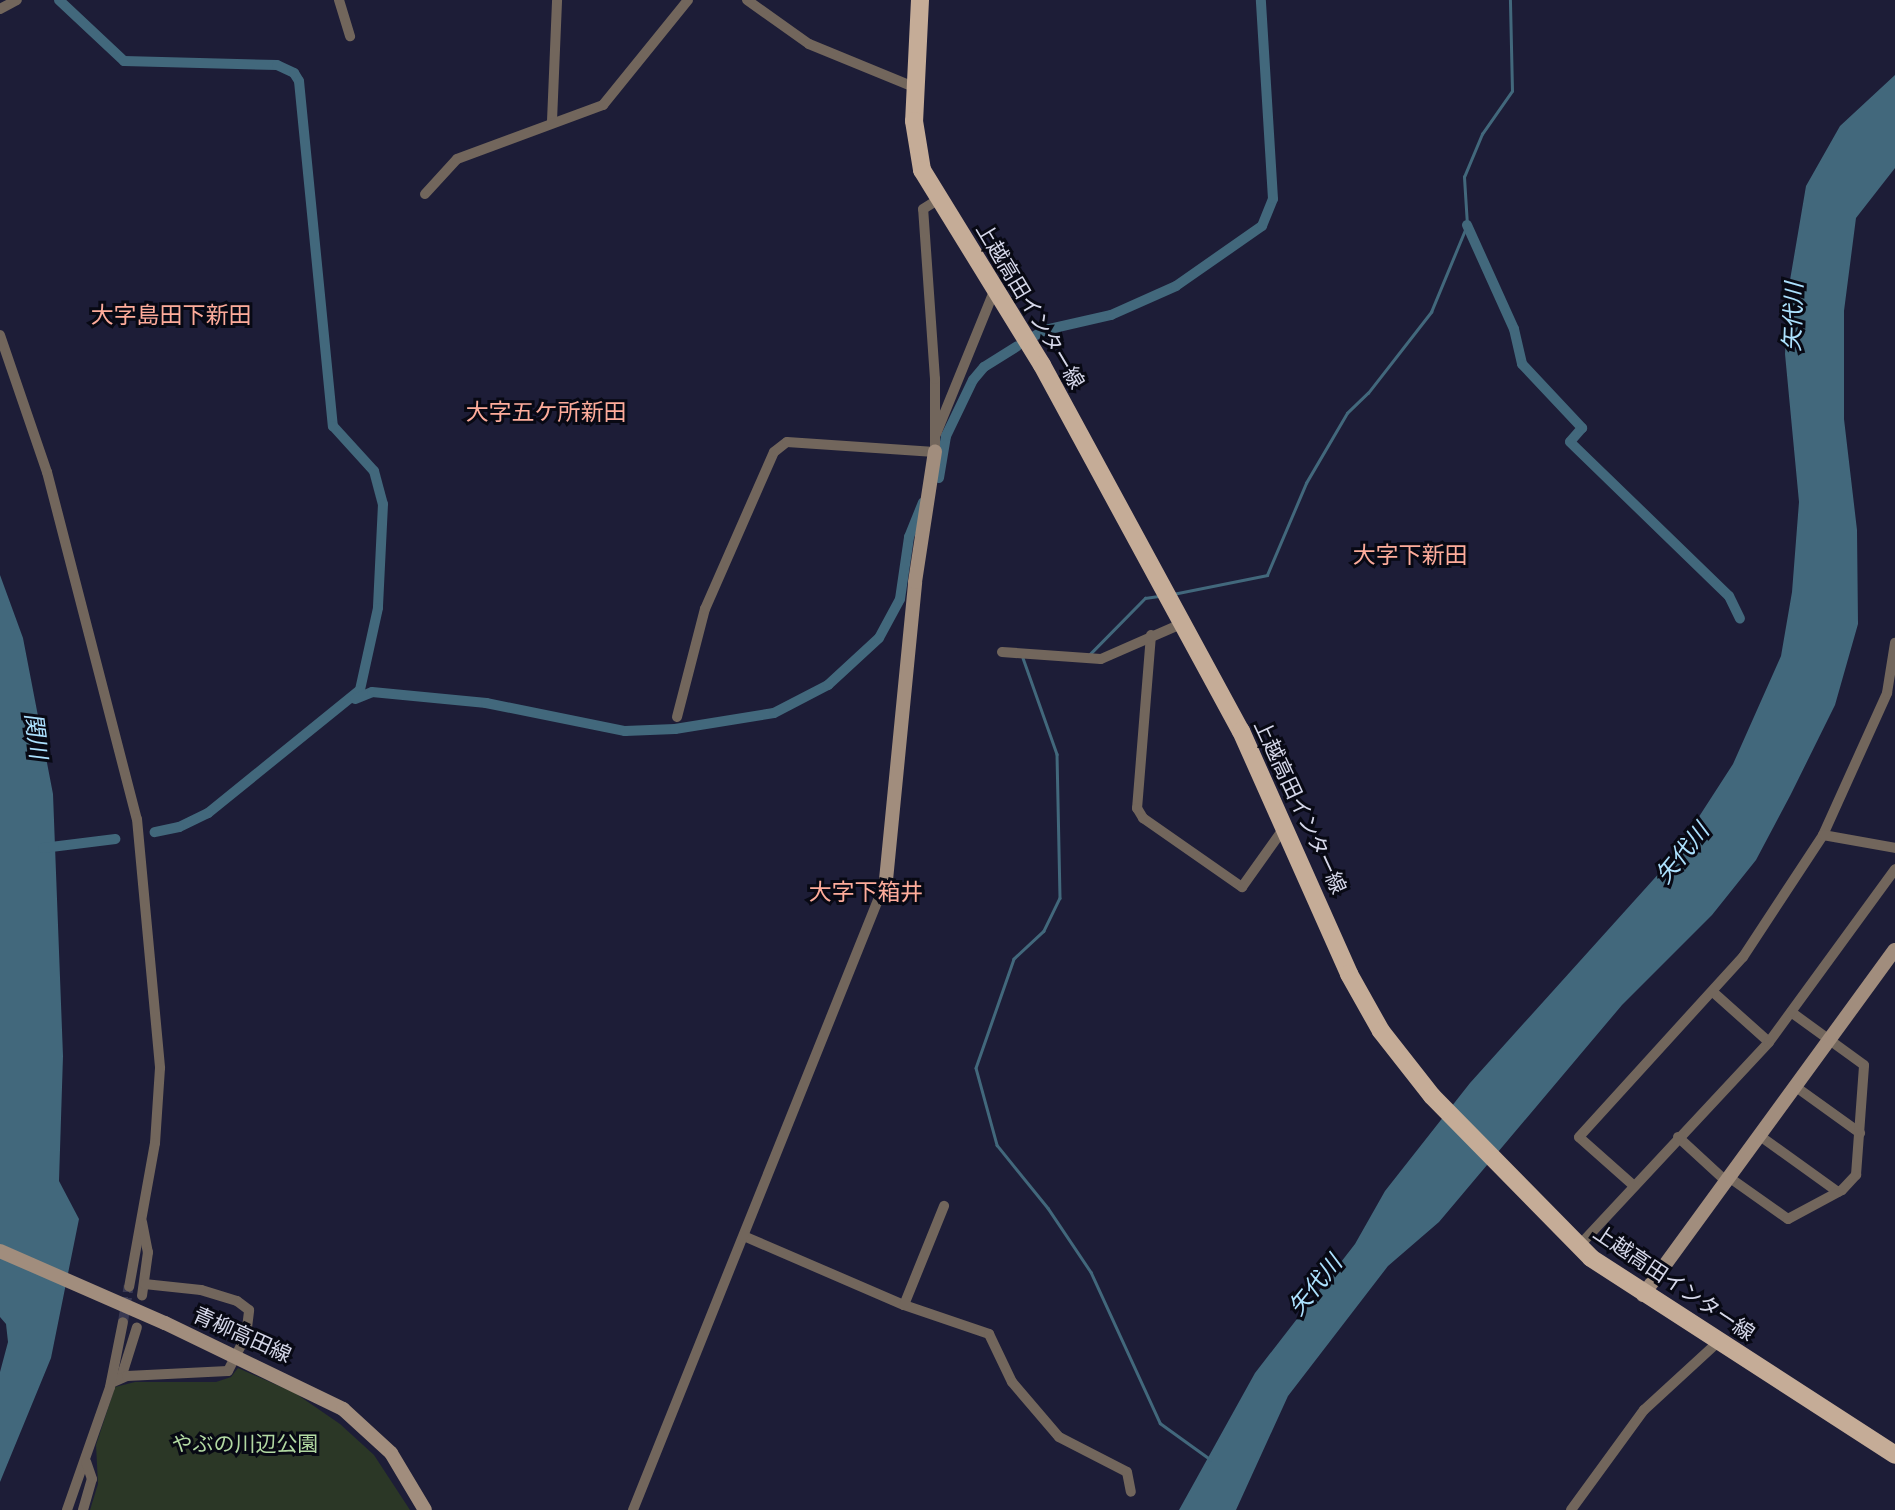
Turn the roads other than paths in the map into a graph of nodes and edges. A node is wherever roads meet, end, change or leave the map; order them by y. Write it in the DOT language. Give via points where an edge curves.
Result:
graph roads {
  1 [pos="18,0"];
  2 [pos="339,0"];
  3 [pos="557,0"];
  4 [pos="688,0"];
  5 [pos="747,0"];
  6 [pos="919,0"];
  7 [pos="0,9"];
  8 [pos="350,36"];
  9 [pos="914,87"];
  10 [pos="552,121"];
  11 [pos="425,194"];
  12 [pos="939,199"];
  13 [pos="995,289"];
  14 [pos="0,335"];
  15 [pos="935,444"];
  16 [pos="1181,624"];
  17 [pos="1151,635"];
  18 [pos="1895,643"];
  19 [pos="1002,652"];
  20 [pos="1891,694"];
  21 [pos="677,717"];
  22 [pos="1286,825"];
  23 [pos="1823,835"];
  24 [pos="1895,848"];
  25 [pos="1895,869"];
  26 [pos="886,880"];
  27 [pos="1895,950"];
  28 [pos="1713,992"];
  29 [pos="1791,1012"];
  30 [pos="1830,1040"];
  31 [pos="1769,1042"];
  32 [pos="1796,1087"];
  33 [pos="1860,1133"];
  34 [pos="1760,1136"];
  35 [pos="1678,1138"];
  36 [pos="1728,1180"];
  37 [pos="1633,1185"];
  38 [pos="1838,1192"];
  39 [pos="944,1206"];
  40 [pos="141,1219"];
  41 [pos="746,1237"];
  42 [pos="1578,1247"];
  43 [pos="0,1251"];
  44 [pos="144,1284"];
  45 [pos="129,1287"];
  46 [pos="1643,1295"];
  47 [pos="142,1296"];
  48 [pos="904,1305"];
  49 [pos="124,1322"];
  50 [pos="137,1327"];
  51 [pos="1718,1342"];
  52 [pos="236,1356"];
  53 [pos="116,1380"];
  54 [pos="1895,1455"];
  55 [pos="86,1462"];
  56 [pos="1131,1492"];
  57 [pos="67,1510"];
  58 [pos="83,1510"];
  59 [pos="425,1510"];
  60 [pos="633,1510"];
  61 [pos="1571,1510"];
  1 -- 7 [label="street"];
  2 -- 8 [label="street"];
  3 -- 10 [label="street"];
  4 -- 10 [label="street" via="603,105"];
  5 -- 9 [label="street" via="809,44"];
  6 -- 9 [label="main road, 上越高田インター線"];
  9 -- 12 [label="main road, 上越高田インター線" via="917,158"];
  10 -- 11 [label="street" via="457,159"];
  12 -- 13 [label="main road, 上越高田インター線"];
  12 -- 15 [label="street" via="923,209"];
  13 -- 15 [label="street"];
  13 -- 16 [label="main road, 上越高田インター線" via="1120,505"];
  14 -- 40 [label="street" via="47,472 137,819 160,1048 155,1143"];
  15 -- 21 [label="street" via="787,442 774,453 705,609"];
  15 -- 26 [label="street" via="915,582"];
  16 -- 17 [label="street"];
  16 -- 22 [label="main road, 上越高田インター線" via="1241,731"];
  17 -- 19 [label="street" via="1101,659"];
  17 -- 22 [label="street" via="1137,808 1143,818 1242,887"];
  18 -- 20 [label="street"];
  20 -- 23 [label="street"];
  22 -- 42 [label="main road, 上越高田インター線" via="1366,1007 1401,1060"];
  23 -- 24 [label="street"];
  23 -- 28 [label="street" via="1762,932"];
  25 -- 29 [label="street"];
  26 -- 41 [label="street"];
  27 -- 30 [label="street"];
  28 -- 31 [label="street"];
  28 -- 37 [label="street" via="1579,1137"];
  29 -- 30 [label="street"];
  29 -- 31 [label="street"];
  30 -- 32 [label="street"];
  30 -- 33 [label="street" via="1864,1065"];
  31 -- 35 [label="street"];
  32 -- 33 [label="street"];
  32 -- 34 [label="street"];
  33 -- 38 [label="street" via="1856,1175"];
  34 -- 36 [label="street"];
  34 -- 38 [label="street"];
  35 -- 36 [label="street"];
  35 -- 37 [label="street"];
  36 -- 38 [label="street" via="1788,1219"];
  36 -- 46 [label="street"];
  37 -- 42 [label="street"];
  39 -- 48 [label="street"];
  40 -- 44 [label="street" via="148,1252"];
  40 -- 45 [label="street"];
  41 -- 48 [label="street"];
  41 -- 60 [label="street"];
  42 -- 46 [label="main road, 上越高田インター線"];
  43 -- 52 [label="street, 青柳高田線, bridge"];
  44 -- 47 [label="street"];
  44 -- 52 [label="street" via="201,1290 237,1301 249,1310 250,1321"];
  46 -- 51 [label="main road, 上越高田インター線"];
  48 -- 56 [label="street" via="989,1334 1012,1382 1059,1437 1127,1472"];
  49 -- 53 [label="street"];
  50 -- 53 [label="street"];
  51 -- 54 [label="main road, 上越高田インター線"];
  51 -- 61 [label="street" via="1644,1410"];
  52 -- 53 [label="street" via="229,1371 219,1374"];
  52 -- 59 [label="street, 青柳高田線" via="343,1409 391,1453"];
  53 -- 55 [label="street"];
  55 -- 57 [label="street"];
  55 -- 58 [label="street" via="92,1479"];
}
